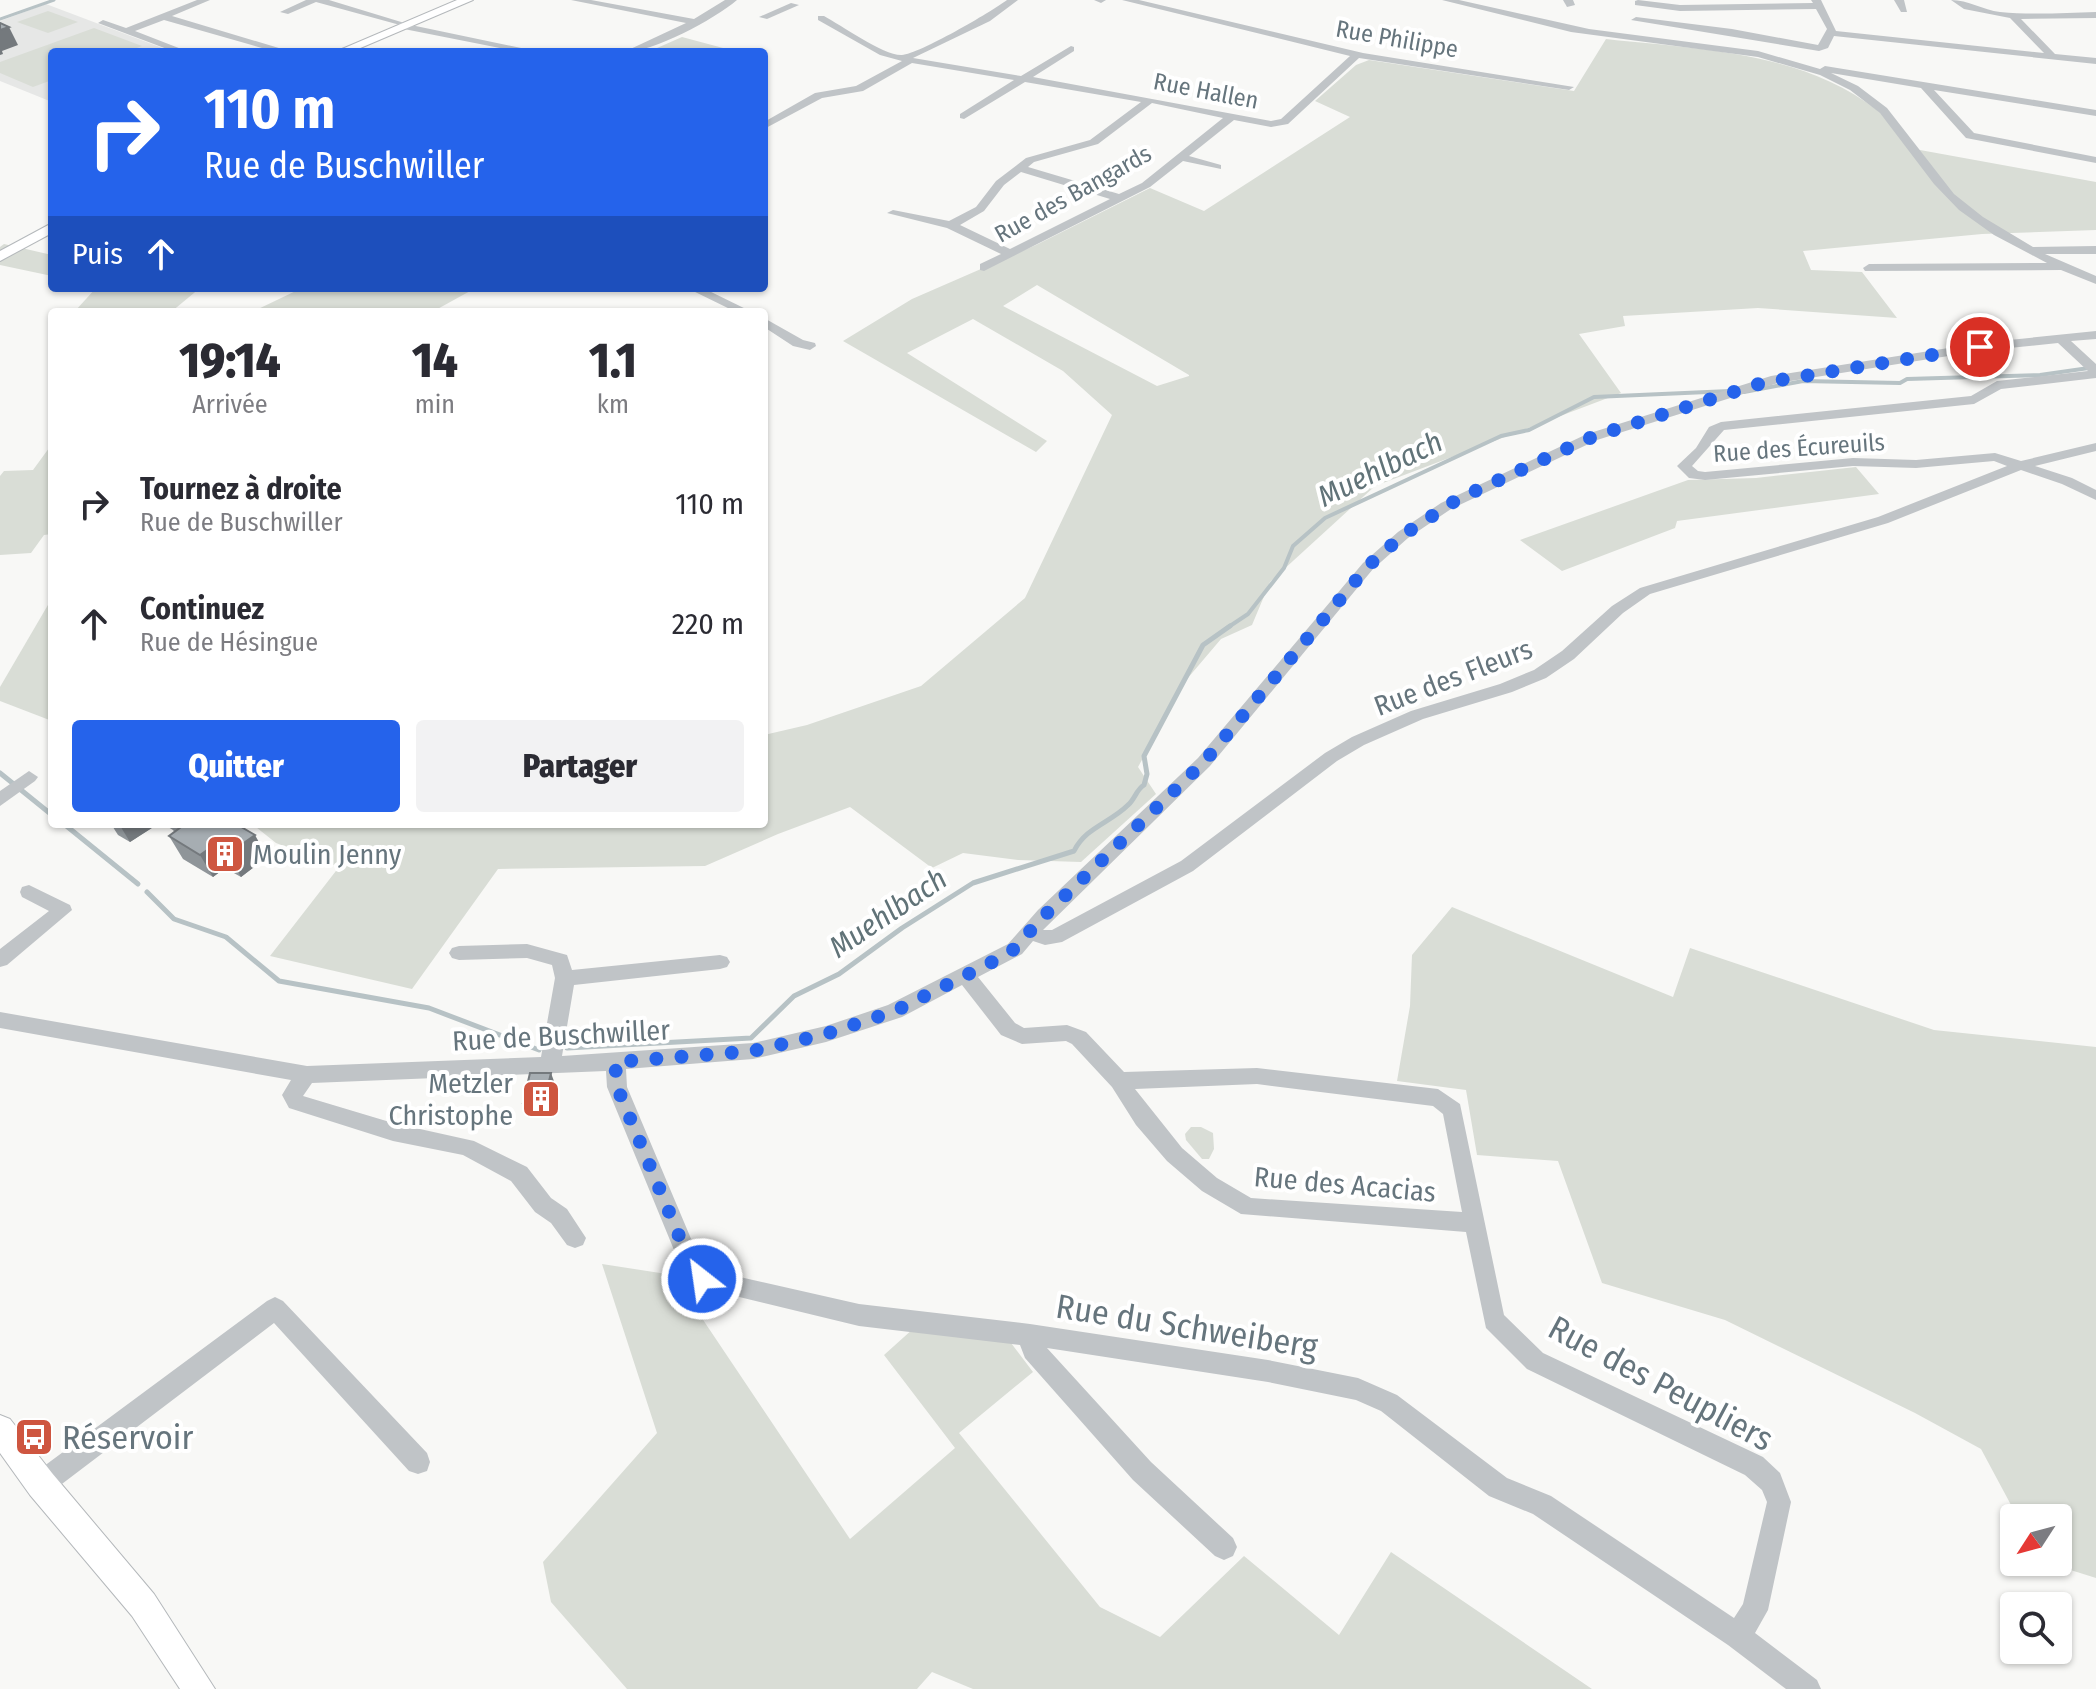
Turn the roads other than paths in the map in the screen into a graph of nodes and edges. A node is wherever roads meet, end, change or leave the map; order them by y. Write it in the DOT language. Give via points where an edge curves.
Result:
graph roads {
  1 [pos="205,0"];
  2 [pos="316,0"];
  3 [pos="467,0"];
  4 [pos="576,0"];
  5 [pos="732,0"];
  6 [pos="1013,0"];
  7 [pos="1127,0"];
  8 [pos="1447,0"];
  9 [pos="1956,0"];
  10 [pos="1638,1"];
  11 [pos="1818,3"];
  12 [pos="794,4"];
  13 [pos="285,12"];
  14 [pos="2012,15"];
  15 [pos="2096,15"];
  16 [pos="164,17"];
  17 [pos="764,17"];
  18 [pos="821,18"];
  19 [pos="1636,20"];
  20 [pos="696,22"];
  21 [pos="103,23"];
  22 [pos="405,25"];
  23 [pos="127,31"];
  24 [pos="1832,33"];
  25 [pos="1633,36"];
  26 [pos="173,48"];
  27 [pos="250,48"];
  28 [pos="350,48"];
  29 [pos="516,48"];
  30 [pos="638,48"];
  31 [pos="1071,49"];
  32 [pos="1358,54"];
  33 [pos="2051,57"];
  34 [pos="907,59"];
  35 [pos="2096,61"];
  36 [pos="1820,72"];
  37 [pos="1022,78"];
  38 [pos="1924,85"];
  39 [pos="1569,87"];
  40 [pos="1150,100"];
  41 [pos="2051,107"];
  42 [pos="2096,113"];
  43 [pos="964,116"];
  44 [pos="1232,116"];
  45 [pos="2050,122"];
  46 [pos="768,124"];
  47 [pos="1182,157"];
  48 [pos="2096,160"];
  49 [pos="1217,167"];
  50 [pos="1020,168"];
  51 [pos="1120,198"];
  52 [pos="893,213"];
  53 [pos="951,225"];
  54 [pos="48,229"];
  55 [pos="2096,250"];
  56 [pos="2033,251"];
  57 [pos="1010,254"];
  58 [pos="0,257"];
  59 [pos="2057,264"];
  60 [pos="984,267"];
  61 [pos="1869,268"];
  62 [pos="2096,272"];
  63 [pos="2078,274"];
  64 [pos="2096,280"];
  65 [pos="702,292"];
  66 [pos="737,308"];
  67 [pos="768,324"];
  68 [pos="2096,335"];
  69 [pos="2060,338"];
  70 [pos="810,346"];
  71 [pos="2094,369"];
  72 [pos="2096,447"];
  73 [pos="2021,465"];
  74 [pos="2096,496"];
  75 [pos="28,779"];
  76 [pos="4,797"];
  77 [pos="29,892"];
  78 [pos="1030,933"];
  79 [pos="459,953"];
  80 [pos="0,960"];
  81 [pos="720,962"];
  82 [pos="966,976"];
  83 [pos="565,978"];
  84 [pos="0,1020"];
  85 [pos="615,1062"];
  86 [pos="550,1065"];
  87 [pos="307,1074"];
  88 [pos="1119,1081"];
  89 [pos="1474,1223"];
  90 [pos="575,1238"];
  91 [pos="1030,1335"];
  92 [pos="0,1429"];
  93 [pos="418,1462"];
  94 [pos="41,1484"];
  95 [pos="1224,1547"];
  96 [pos="1737,1636"];
  97 [pos="199,1689"];
  98 [pos="1808,1689"];
  1 -- 16 [label="street"];
  2 -- 13 [label="street"];
  2 -- 22 [label="street"];
  3 -- 22 [label="main road"];
  4 -- 20 [label="street"];
  5 -- 20 [label="street"];
  6 -- 34 [label="street"];
  7 -- 32 [label="street, Rue Philippe"];
  8 -- 25 [label="street"];
  9 -- 14 [label="street" via="1971,9"];
  10 -- 11 [label="street" via="1680,8"];
  10 -- 19 [label="street"];
  11 -- 24 [label="street"];
  12 -- 17 [label="street"];
  14 -- 15 [label="street"];
  14 -- 33 [label="street"];
  16 -- 23 [label="street"];
  16 -- 27 [label="street"];
  18 -- 34 [label="street, Rue Hallen" via="875,49"];
  19 -- 24 [label="street" via="1819,48"];
  19 -- 25 [label="street"];
  20 -- 30 [label="street"];
  21 -- 23 [label="street"];
  22 -- 28 [label="main road"];
  22 -- 29 [label="street"];
  23 -- 26 [label="street"];
  24 -- 33 [label="street"];
  25 -- 36 [label="street" via="1760,56"];
  31 -- 37 [label="street"];
  32 -- 39 [label="street, Rue Philippe"];
  32 -- 44 [label="street, Rue Hallen" via="1284,122"];
  33 -- 35 [label="street"];
  34 -- 37 [label="street, Rue Hallen"];
  34 -- 46 [label="street" via="859,89 819,95"];
  36 -- 38 [label="street" via="1846,71"];
  36 -- 56 [label="street" via="1861,92 1888,114 1957,202"];
  37 -- 40 [label="street, Rue Hallen"];
  37 -- 43 [label="street"];
  38 -- 41 [label="street"];
  38 -- 48 [label="street" via="1970,136"];
  40 -- 44 [label="street, Rue Hallen"];
  40 -- 50 [label="street" via="1094,142 1030,160"];
  41 -- 42 [label="street"];
  41 -- 45 [label="street"];
  44 -- 47 [label="street, Rue des Bangards"];
  47 -- 49 [label="street, Rue des Bangards"];
  47 -- 51 [label="street, Rue des Bangards"];
  50 -- 51 [label="street"];
  50 -- 53 [label="street" via="980,209"];
  51 -- 57 [label="street, Rue des Bangards"];
  52 -- 53 [label="street"];
  53 -- 57 [label="street"];
  54 -- 58 [label="main road"];
  55 -- 56 [label="street"];
  56 -- 59 [label="street"];
  57 -- 60 [label="street, Rue des Bangards"];
  59 -- 61 [label="street"];
  59 -- 63 [label="street"];
  62 -- 63 [label="street"];
  63 -- 64 [label="street"];
  65 -- 66 [label="street"];
  67 -- 70 [label="street"];
  68 -- 69 [label="street, Rue de Buschwiller"];
  69 -- 71 [label="street, Rue des Écureuils"];
  69 -- 78 [label="street, Rue de Buschwiller" via="1801,374 1745,388 1569,447 1446,506 1403,535 1357,577 1204,762"];
  71 -- 73 [label="street, Rue des Écureuils" via="2000,385 1974,400 1721,426 1684,466 1705,476 1861,461 1916,464 1995,457"];
  72 -- 73 [label="street, Rue des Fleurs"];
  73 -- 74 [label="street"];
  73 -- 78 [label="street, Rue des Fleurs" via="1883,520 1645,591 1616,609 1570,655 1541,674 1427,712 1356,743 1175,873 1055,937"];
  75 -- 76 [label="street"];
  77 -- 80 [label="street" via="63,910"];
  78 -- 82 [label="street, Rue de Buschwiller" via="1010,953"];
  79 -- 83 [label="street" via="527,951 560,960"];
  81 -- 83 [label="street"];
  82 -- 85 [label="street, Rue de Buschwiller" via="895,1011 826,1034 753,1051"];
  82 -- 88 [label="street" via="1008,1029 1022,1036 1067,1033 1079,1038"];
  83 -- 86 [label="street"];
  84 -- 87 [label="street, Rue de Buschwiller"];
  85 -- 86 [label="street, Rue de Buschwiller"];
  85 -- 91 [label="street, Rue du Schweiberg" via="617,1087 692,1267 702,1279 859,1315"];
  86 -- 87 [label="street, Rue de Buschwiller"];
  87 -- 90 [label="street" via="292,1095 296,1102 393,1132 467,1147 519,1174"];
  88 -- 89 [label="street, Rue des Acacias" via="1177,1156 1224,1196 1249,1207"];
  88 -- 89 [label="street, Rue des Peupliers" via="1257,1076 1438,1098 1453,1110"];
  89 -- 96 [label="street, Rue des Peupliers" via="1494,1320 1535,1361 1754,1466 1771,1482 1779,1502 1755,1610"];
  91 -- 95 [label="street" via="1033,1350 1142,1471"];
  91 -- 96 [label="street, Rue du Schweiberg" via="1358,1389 1389,1403 1498,1487 1542,1505"];
  92 -- 94 [label="main road"];
  93 -- 94 [label="street" via="275,1308"];
  94 -- 97 [label="main road" via="143,1605"];
  96 -- 98 [label="street, Rue du Schweiberg"];
}
